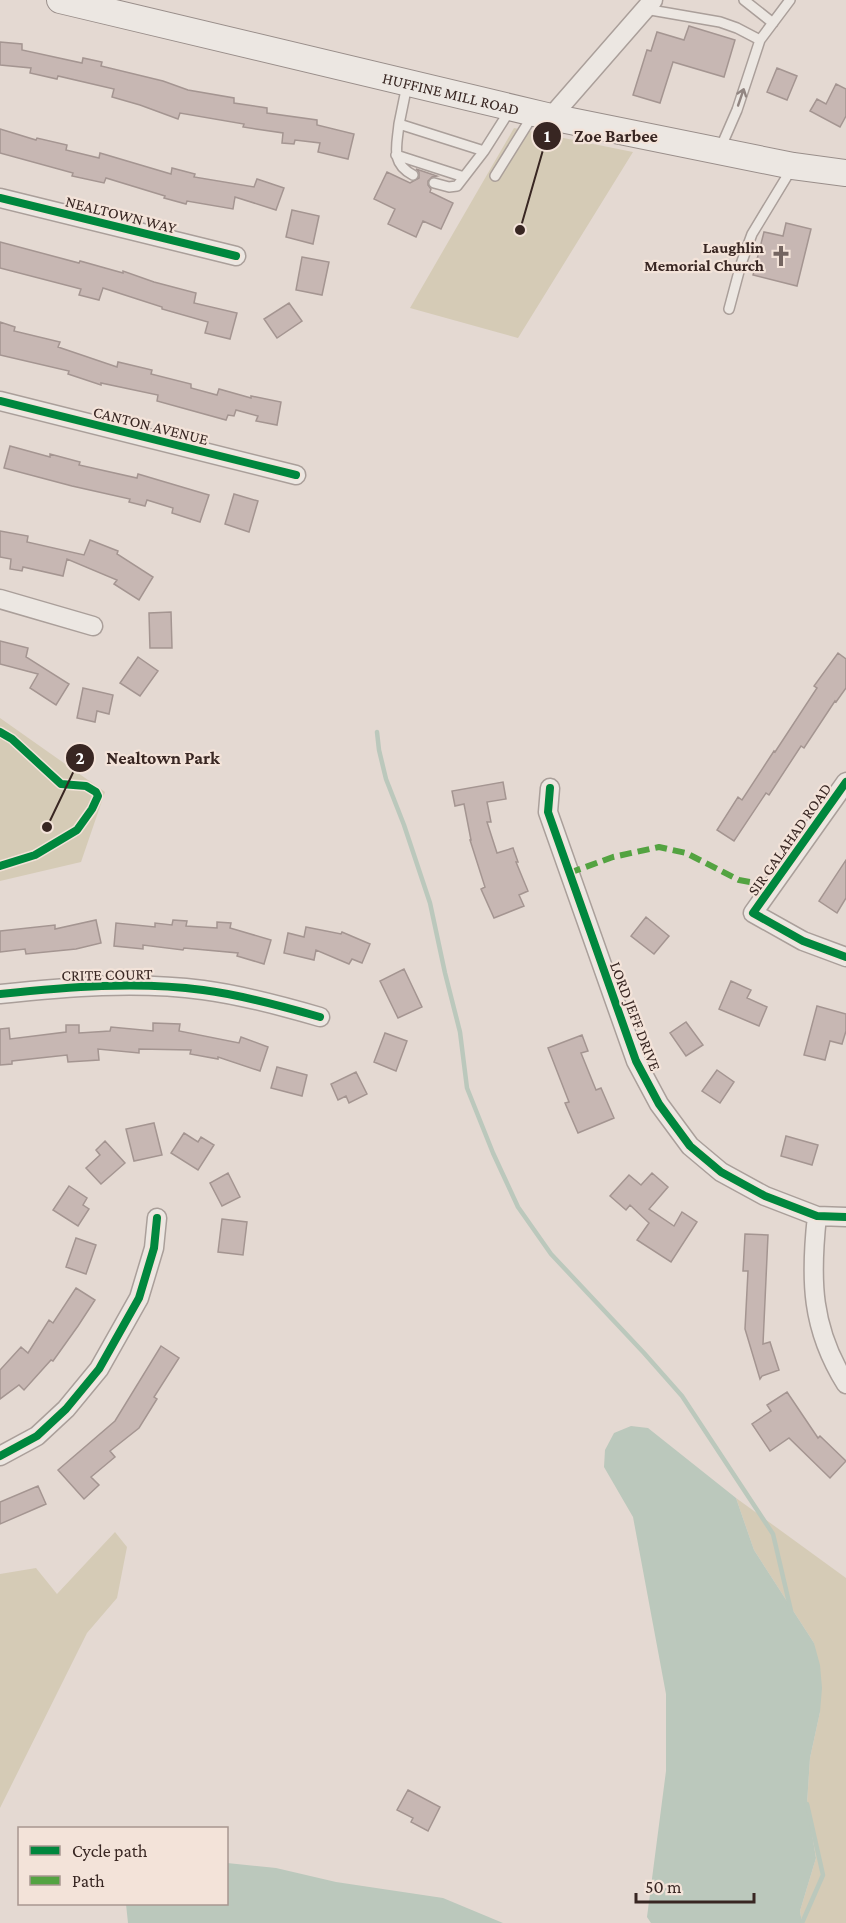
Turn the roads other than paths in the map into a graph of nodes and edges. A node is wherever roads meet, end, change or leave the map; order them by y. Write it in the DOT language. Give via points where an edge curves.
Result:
graph roads {
  1 [pos="60,0"];
  2 [pos="744,0"];
  3 [pos="790,0"];
  4 [pos="649,4"];
  5 [pos="773,24"];
  6 [pos="760,40"];
  7 [pos="408,83"];
  8 [pos="532,112"];
  9 [pos="399,124"];
  10 [pos="484,151"];
  11 [pos="719,151"];
  12 [pos="396,155"];
  13 [pos="793,166"];
  14 [pos="846,173"];
  15 [pos="413,175"];
  16 [pos="495,176"];
  17 [pos="464,177"];
  18 [pos="434,183"];
  19 [pos="0,198"];
  20 [pos="236,256"];
  21 [pos="729,309"];
  22 [pos="0,401"];
  23 [pos="296,475"];
  24 [pos="0,599"];
  25 [pos="93,626"];
  26 [pos="846,782"];
  27 [pos="550,788"];
  28 [pos="846,957"];
  29 [pos="0,994"];
  30 [pos="320,1017"];
  31 [pos="817,1216"];
  32 [pos="157,1218"];
  33 [pos="846,1218"];
  34 [pos="846,1384"];
  35 [pos="0,1456"];
  1 -- 7 [label="main road, HUFFINE MILL ROAD"];
  2 -- 5 [label="lane"];
  3 -- 5 [label="lane"];
  4 -- 6 [label="lane" via="720,22"];
  4 -- 8 [label="street"];
  5 -- 6 [label="lane"];
  11 -- 6 [label="lane, one-way"];
  7 -- 8 [label="main road, HUFFINE MILL ROAD"];
  7 -- 9 [label="lane"];
  8 -- 10 [label="lane"];
  8 -- 11 [label="main road, HUFFINE MILL ROAD"];
  8 -- 16 [label="lane"];
  9 -- 10 [label="lane"];
  9 -- 12 [label="lane"];
  10 -- 17 [label="lane"];
  11 -- 13 [label="main road, HUFFINE MILL ROAD"];
  12 -- 15 [label="lane" via="404,170"];
  12 -- 17 [label="lane"];
  13 -- 14 [label="main road, HUFFINE MILL ROAD"];
  13 -- 21 [label="lane" via="752,234"];
  17 -- 18 [label="lane" via="457,186"];
  19 -- 20 [label="street, NEALTOWN WAY"];
  22 -- 23 [label="street, CANTON AVENUE"];
  24 -- 25 [label="street"];
  26 -- 28 [label="street, SIR GALAHAD ROAD" via="753,912 803,941"];
  27 -- 31 [label="street, LORD JEFF DRIVE" via="548,812 636,1061 659,1104 690,1146 721,1172 765,1196"];
  29 -- 30 [label="street, CRITE COURT" via="133,985 192,989 284,1006"];
  31 -- 33 [label="street, LORD JEFF DRIVE"];
  31 -- 34 [label="street" via="812,1259 815,1304 832,1362"];
  32 -- 35 [label="street" via="154,1248 139,1298 99,1369 38,1436"];
}
